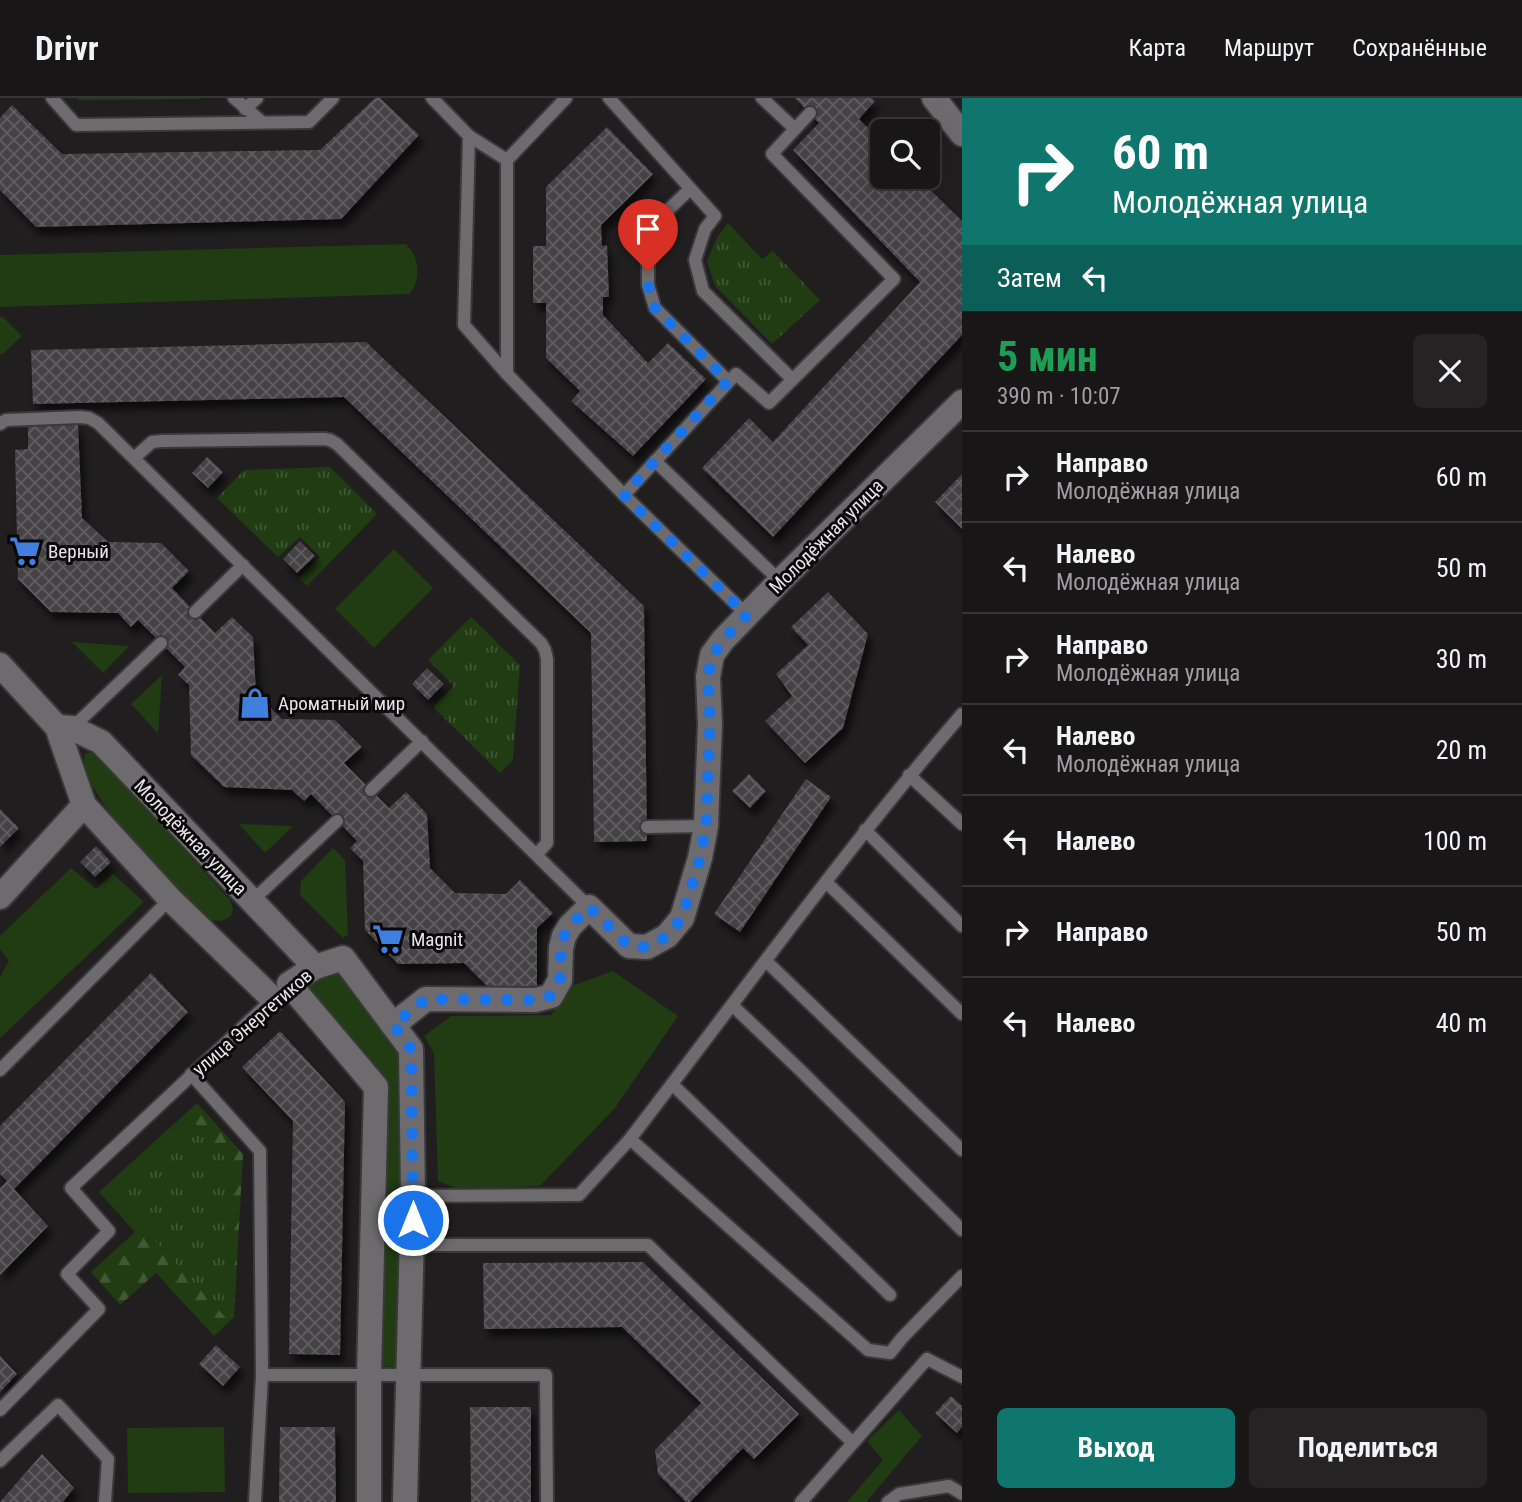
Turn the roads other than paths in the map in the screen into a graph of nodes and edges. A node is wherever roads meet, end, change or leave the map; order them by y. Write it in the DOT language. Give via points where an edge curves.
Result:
graph roads {
  1 [pos="52,98"];
  2 [pos="234,98"];
  3 [pos="257,98"];
  4 [pos="333,98"];
  5 [pos="432,98"];
  6 [pos="566,98"];
  7 [pos="609,98"];
  8 [pos="762,98"];
  9 [pos="934,98"];
  10 [pos="245,109"];
  11 [pos="810,113"];
  12 [pos="262,122"];
  13 [pos="795,130"];
  14 [pos="962,134"];
  15 [pos="469,136"];
  16 [pos="507,160"];
  17 [pos="690,189"];
  18 [pos="507,374"];
  19 [pos="792,379"];
  20 [pos="728,381"];
  21 [pos="962,402"];
  22 [pos="0,425"];
  23 [pos="134,458"];
  24 [pos="655,461"];
  25 [pos="624,495"];
  26 [pos="243,565"];
  27 [pos="780,581"];
  28 [pos="195,612"];
  29 [pos="747,615"];
  30 [pos="161,643"];
  31 [pos="6,676"];
  32 [pos="962,714"];
  33 [pos="65,727"];
  34 [pos="422,741"];
  35 [pos="909,775"];
  36 [pos="370,790"];
  37 [pos="84,806"];
  38 [pos="337,821"];
  39 [pos="962,824"];
  40 [pos="706,826"];
  41 [pos="647,827"];
  42 [pos="865,830"];
  43 [pos="537,854"];
  44 [pos="825,882"];
  45 [pos="0,897"];
  46 [pos="170,898"];
  47 [pos="252,901"];
  48 [pos="589,907"];
  49 [pos="962,926"];
  50 [pos="766,961"];
  51 [pos="315,967"];
  52 [pos="281,992"];
  53 [pos="732,1005"];
  54 [pos="962,1014"];
  55 [pos="393,1025"];
  56 [pos="0,1070"];
  57 [pos="191,1074"];
  58 [pos="672,1084"];
  59 [pos="630,1139"];
  60 [pos="962,1150"];
  61 [pos="413,1196"];
  62 [pos="962,1230"];
  63 [pos="412,1245"];
  64 [pos="962,1276"];
  65 [pos="890,1295"];
  66 [pos="262,1375"];
  67 [pos="408,1375"];
  68 [pos="369,1376"];
  69 [pos="962,1377"];
  70 [pos="0,1410"];
  71 [pos="853,1443"];
  72 [pos="2,1455"];
  73 [pos="962,1494"];
  74 [pos="105,1502"];
  75 [pos="255,1502"];
  76 [pos="369,1502"];
  77 [pos="405,1502"];
  78 [pos="547,1502"];
  79 [pos="801,1502"];
  80 [pos="888,1502"];
  1 -- 12 [label="lane" via="76,125"];
  2 -- 10 [label="lane"];
  3 -- 10 [label="lane"];
  4 -- 12 [label="lane" via="309,122"];
  5 -- 15 [label="lane"];
  6 -- 16 [label="lane"];
  7 -- 17 [label="lane"];
  8 -- 13 [label="lane"];
  9 -- 14 [label="street"];
  10 -- 12 [label="lane"];
  11 -- 13 [label="lane"];
  13 -- 19 [label="lane" via="772,154 894,279"];
  15 -- 16 [label="lane"];
  15 -- 18 [label="lane" via="464,326"];
  16 -- 18 [label="lane"];
  17 -- 19 [label="lane" via="715,216 705,229 695,260 703,291"];
  17 -- 20 [label="lane" via="652,232 648,285 655,308"];
  18 -- 25 [label="lane"];
  19 -- 20 [label="lane" via="769,402 736,374"];
  20 -- 24 [label="lane"];
  21 -- 27 [label="street, Молодёжная улица"];
  22 -- 23 [label="lane" via="6,420 89,418"];
  23 -- 26 [label="lane"];
  23 -- 43 [label="lane" via="152,442 162,441 330,440 532,634 547,659 547,843"];
  24 -- 25 [label="lane"];
  24 -- 27 [label="lane"];
  25 -- 29 [label="lane"];
  26 -- 28 [label="lane"];
  26 -- 34 [label="lane"];
  27 -- 29 [label="street, Молодёжная улица"];
  29 -- 40 [label="street, Молодёжная улица" via="712,656"];
  30 -- 33 [label="lane"];
  31 -- 33 [label="street"];
  32 -- 35 [label="lane"];
  33 -- 37 [label="street"];
  33 -- 47 [label="street, Молодёжная улица" via="101,742"];
  34 -- 36 [label="lane"];
  34 -- 43 [label="lane"];
  35 -- 39 [label="lane"];
  35 -- 42 [label="lane"];
  37 -- 45 [label="street"];
  37 -- 46 [label="street"];
  38 -- 47 [label="lane"];
  40 -- 41 [label="lane"];
  40 -- 48 [label="street, Молодёжная улица" via="682,918 667,936 647,947 629,946"];
  42 -- 44 [label="lane"];
  42 -- 49 [label="lane"];
  43 -- 48 [label="lane"];
  44 -- 50 [label="lane"];
  44 -- 54 [label="lane"];
  46 -- 52 [label="street" via="208,935"];
  46 -- 56 [label="lane"];
  47 -- 51 [label="street, Молодёжная улица"];
  48 -- 55 [label="street" via="564,936 560,980 551,996 536,1000 426,999"];
  50 -- 53 [label="lane"];
  50 -- 60 [label="lane"];
  51 -- 52 [label="street, улица Энергетиков"];
  51 -- 55 [label="street, улица Энергетиков" via="343,958"];
  52 -- 57 [label="lane, улица Энергетиков"];
  52 -- 68 [label="street" via="376,1087"];
  53 -- 58 [label="lane"];
  53 -- 62 [label="lane"];
  55 -- 61 [label="street, улица Энергетиков" via="411,1049"];
  57 -- 66 [label="lane" via="260,1151"];
  57 -- 70 [label="lane, улица Энергетиков" via="71,1188 109,1231 67,1274 99,1309"];
  58 -- 59 [label="lane"];
  58 -- 65 [label="lane"];
  59 -- 61 [label="lane" via="579,1195"];
  59 -- 64 [label="lane" via="869,1350 891,1353"];
  61 -- 63 [label="street, улица Энергетиков"];
  63 -- 67 [label="street, улица Энергетиков"];
  63 -- 71 [label="lane" via="648,1245"];
  66 -- 68 [label="lane"];
  66 -- 75 [label="lane"];
  67 -- 68 [label="lane"];
  67 -- 77 [label="street, улица Энергетиков"];
  67 -- 78 [label="lane" via="546,1375"];
  68 -- 76 [label="street"];
  69 -- 71 [label="lane" via="927,1359"];
  71 -- 79 [label="lane"];
  72 -- 74 [label="lane" via="58,1405 108,1459"];
  73 -- 80 [label="lane" via="949,1486 899,1494"];
}
